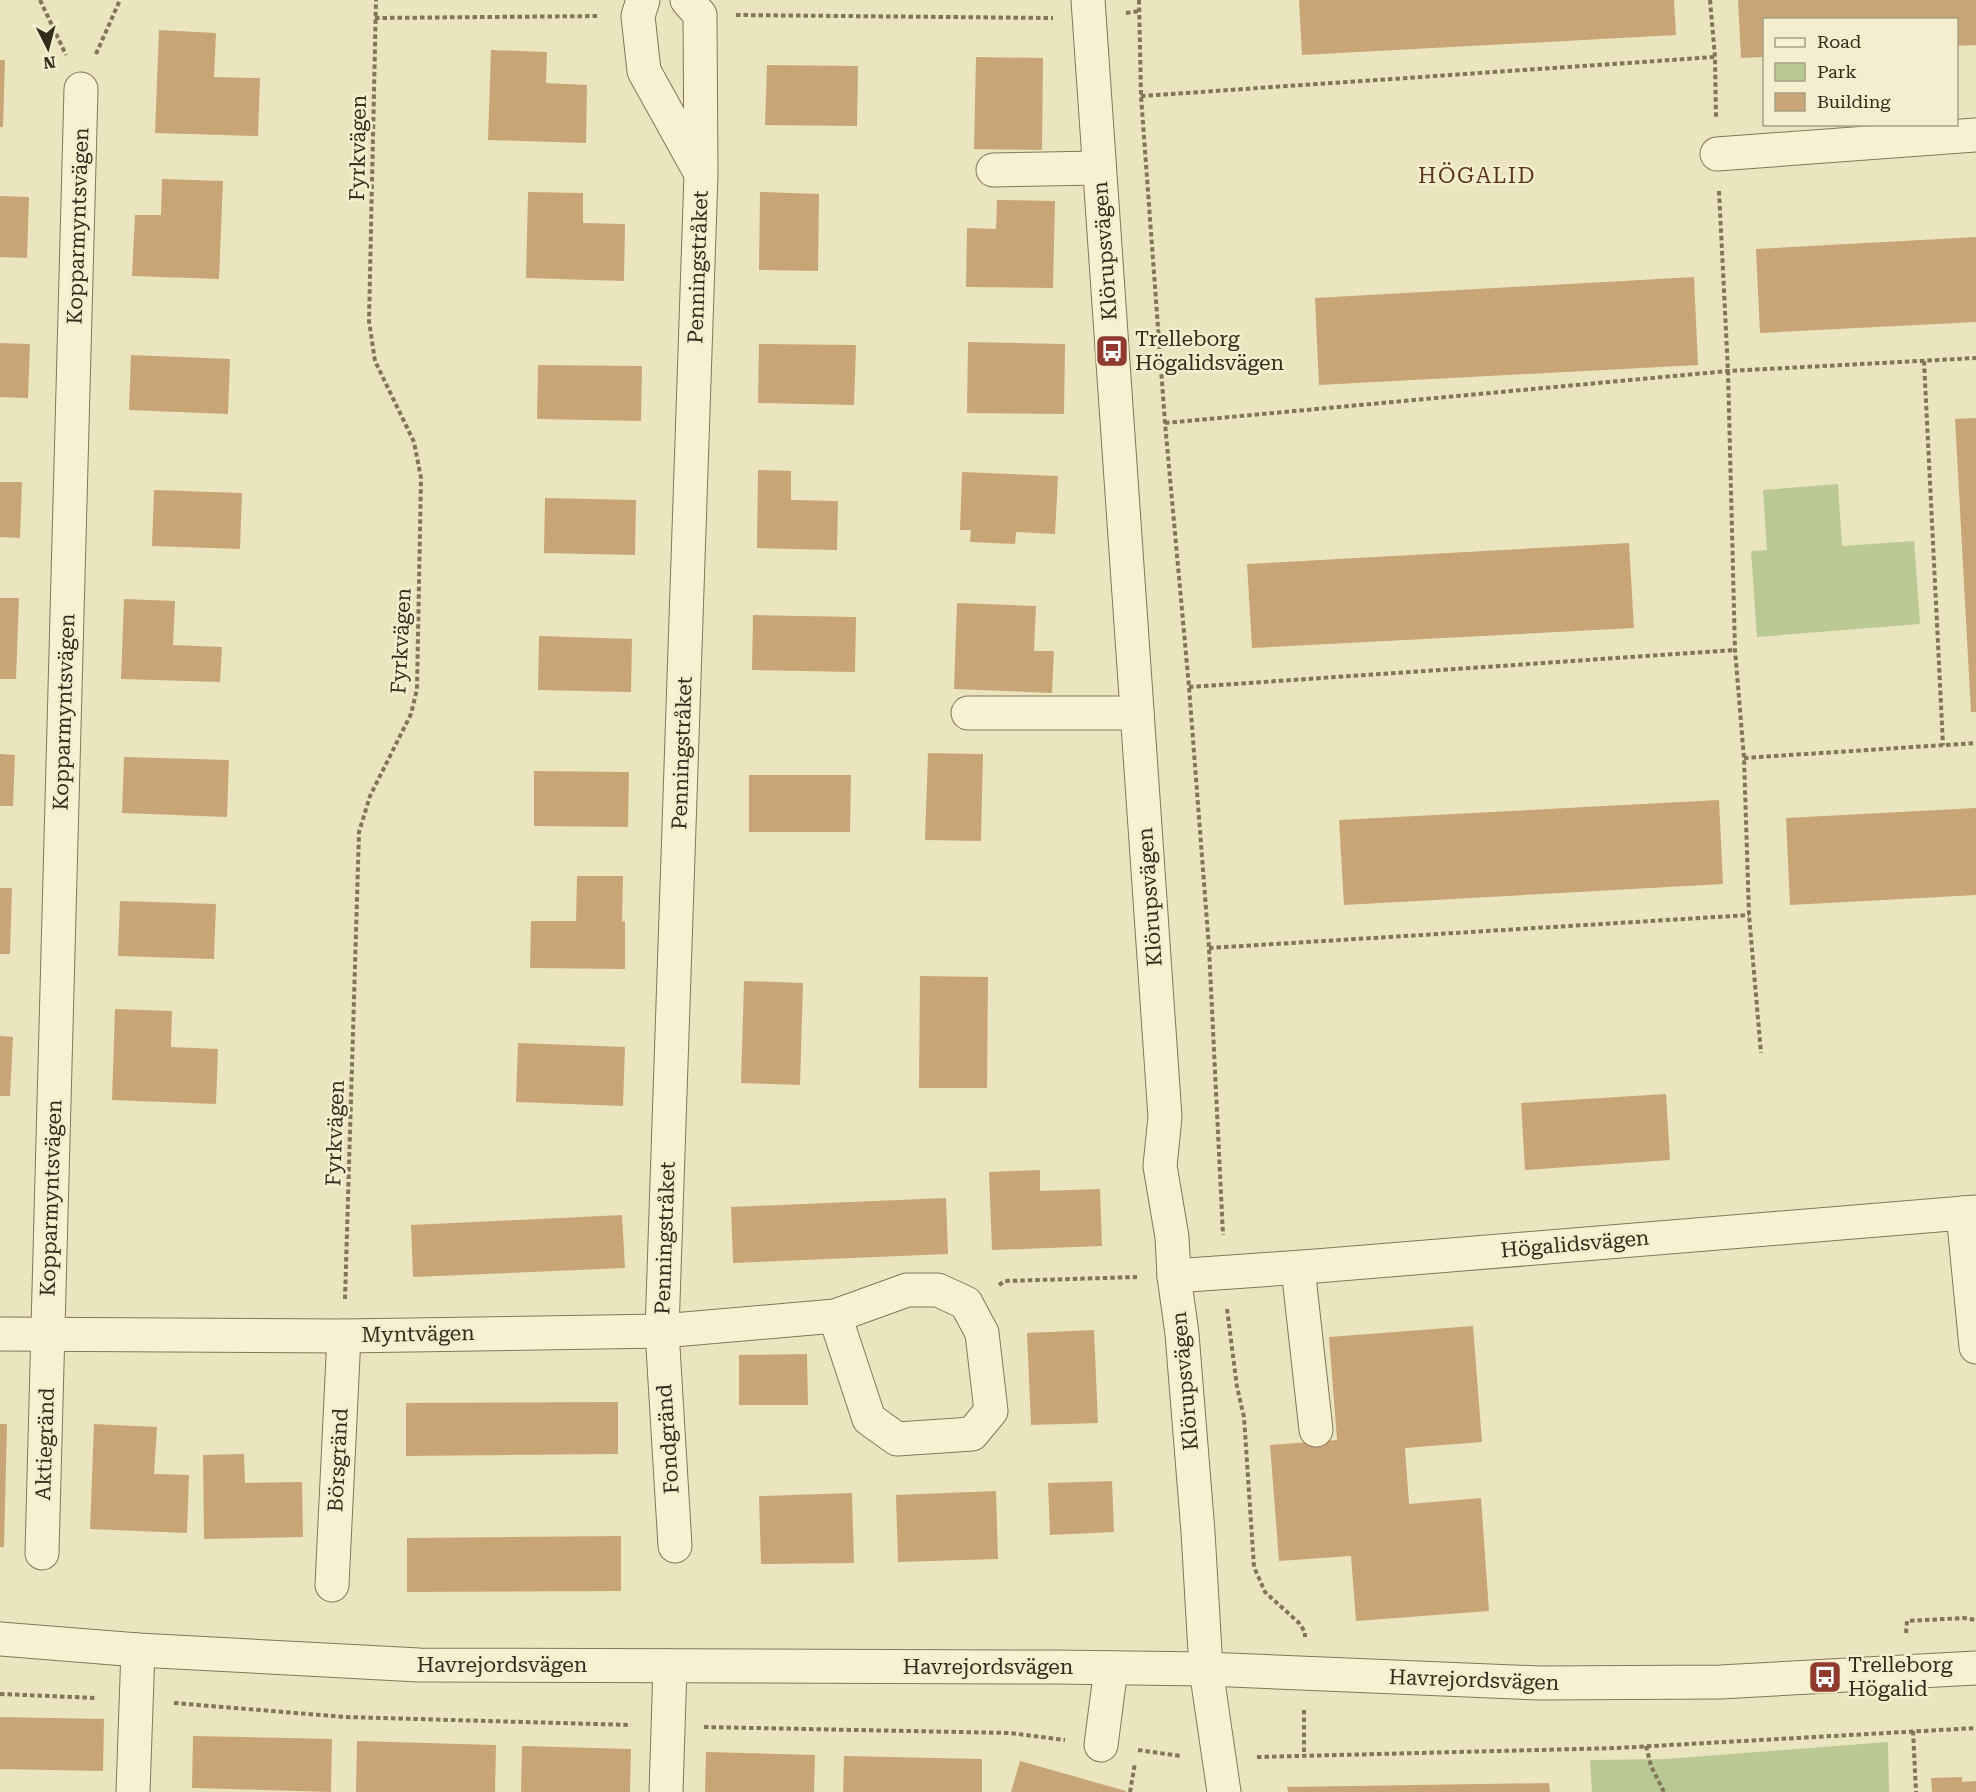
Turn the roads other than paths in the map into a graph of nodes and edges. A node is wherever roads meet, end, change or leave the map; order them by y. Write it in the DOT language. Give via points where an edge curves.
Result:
graph roads {
  1 [pos="693,7"];
  2 [pos="640,8"];
  3 [pos="1088,9"];
  4 [pos="81,89"];
  5 [pos="1976,135"];
  6 [pos="1717,154"];
  7 [pos="1099,168"];
  8 [pos="993,170"];
  9 [pos="701,174"];
  10 [pos="968,713"];
  11 [pos="1137,713"];
  12 [pos="1969,1212"];
  13 [pos="1298,1268"];
  14 [pos="1174,1276"];
  15 [pos="835,1316"];
  16 [pos="662,1331"];
  17 [pos="0,1334"];
  18 [pos="48,1336"];
  19 [pos="344,1336"];
  20 [pos="1976,1347"];
  21 [pos="1316,1430"];
  22 [pos="675,1546"];
  23 [pos="42,1553"];
  24 [pos="332,1584"];
  25 [pos="0,1639"];
  26 [pos="138,1650"];
  27 [pos="670,1666"];
  28 [pos="1111,1668"];
  29 [pos="1976,1668"];
  30 [pos="1206,1670"];
  31 [pos="1101,1745"];
  32 [pos="133,1792"];
  33 [pos="666,1792"];
  34 [pos="1224,1792"];
  1 -- 9 [label="street, Penningstråket"];
  2 -- 9 [label="street, Penningstråket" via="644,71"];
  3 -- 7 [label="street, Klörupsvägen"];
  4 -- 18 [label="street, Kopparmyntsvägen"];
  5 -- 6 [label="street"];
  7 -- 8 [label="street"];
  7 -- 11 [label="street, Klörupsvägen"];
  9 -- 16 [label="street, Penningstråket"];
  10 -- 11 [label="street"];
  11 -- 14 [label="street, Klörupsvägen" via="1165,1117 1160,1166"];
  12 -- 13 [label="street, Högalidsvägen"];
  12 -- 20 [label="street"];
  13 -- 14 [label="street, Högalidsvägen"];
  13 -- 21 [label="street"];
  14 -- 30 [label="street, Klörupsvägen" via="1182,1334"];
  15 -- 15 [label="street, Myntvägen" via="907,1290 938,1290 966,1303 982,1333 991,1411 972,1434 897,1439 868,1419"];
  15 -- 16 [label="street, Myntvägen"];
  16 -- 19 [label="street, Myntvägen"];
  16 -- 22 [label="street, Fondgränd"];
  17 -- 18 [label="street, Myntvägen"];
  18 -- 19 [label="street, Myntvägen"];
  18 -- 23 [label="street, Aktiegränd"];
  19 -- 24 [label="street, Börsgränd"];
  25 -- 26 [label="street, Havrejordsvägen"];
  26 -- 27 [label="street, Havrejordsvägen" via="419,1665"];
  26 -- 32 [label="street"];
  27 -- 28 [label="street, Havrejordsvägen"];
  27 -- 33 [label="street"];
  28 -- 30 [label="street, Havrejordsvägen"];
  28 -- 31 [label="street"];
  29 -- 30 [label="street, Havrejordsvägen" via="1720,1682 1550,1683"];
  30 -- 34 [label="street, Klörupsvägen"];
}
